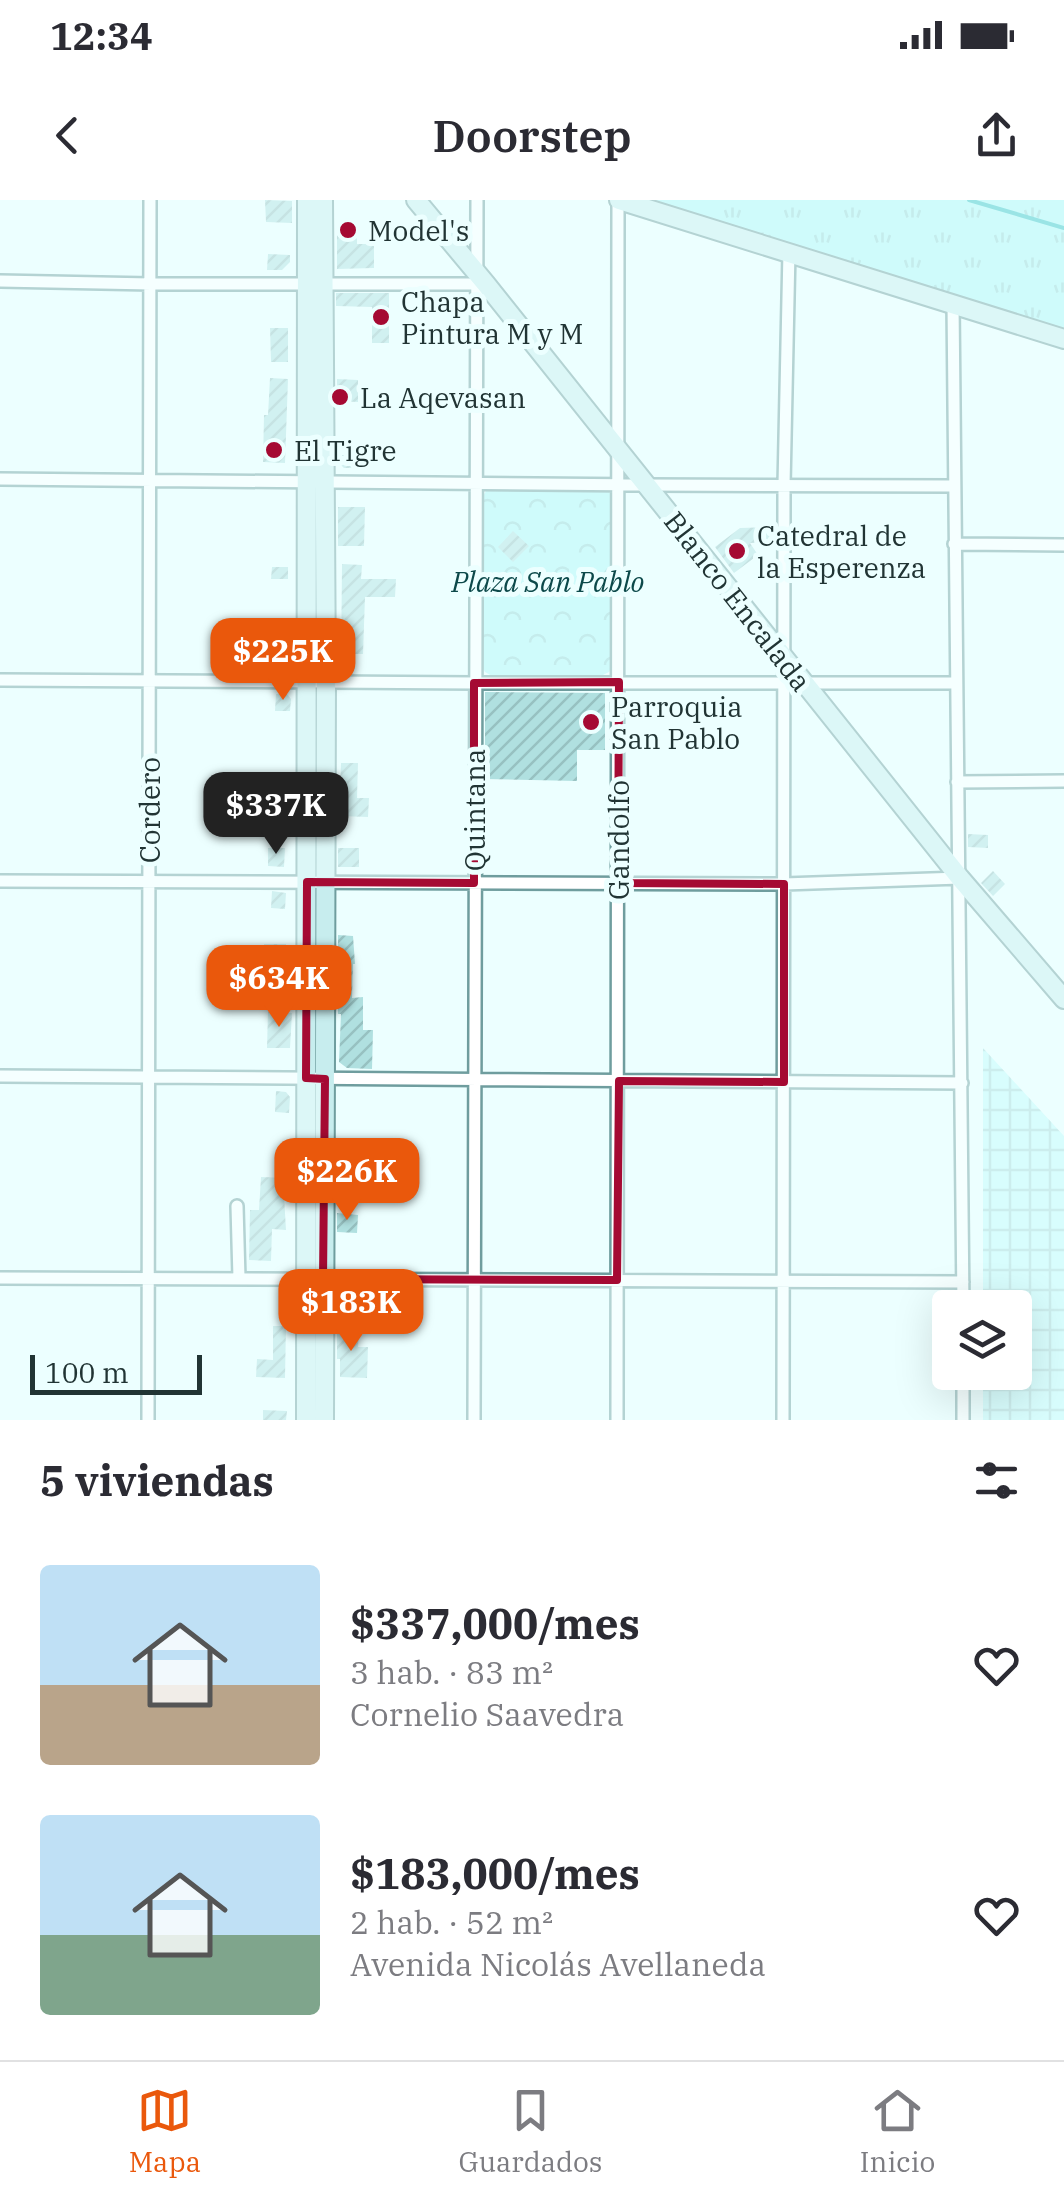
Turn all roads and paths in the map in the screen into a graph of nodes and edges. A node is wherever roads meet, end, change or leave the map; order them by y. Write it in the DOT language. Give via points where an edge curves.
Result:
graph roads {
  1 [pos="150,200"];
  2 [pos="307,200"];
  3 [pos="323,200"];
  4 [pos="416,200"];
  5 [pos="477,200"];
  6 [pos="619,200"];
  7 [pos="789,251"];
  8 [pos="479,280"];
  9 [pos="0,281"];
  10 [pos="315,283"];
  11 [pos="151,284"];
  12 [pos="953,303"];
  13 [pos="1064,338"];
  14 [pos="617,448"];
  15 [pos="0,479"];
  16 [pos="150,480"];
  17 [pos="316,481"];
  18 [pos="475,483"];
  19 [pos="618,484"];
  20 [pos="784,485"];
  21 [pos="646,486"];
  22 [pos="954,486"];
  23 [pos="954,544"];
  24 [pos="1064,545"];
  25 [pos="784,659"];
  26 [pos="0,680"];
  27 [pos="150,681"];
  28 [pos="316,682"];
  29 [pos="619,682"];
  30 [pos="794,683"];
  31 [pos="955,683"];
  32 [pos="474,684"];
  33 [pos="1064,781"];
  34 [pos="958,782"];
  35 [pos="960,878"];
  36 [pos="0,881"];
  37 [pos="149,882"];
  38 [pos="316,882"];
  39 [pos="474,883"];
  40 [pos="618,884"];
  41 [pos="784,884"];
  42 [pos="1064,999"];
  43 [pos="0,1076"];
  44 [pos="148,1077"];
  45 [pos="316,1078"];
  46 [pos="474,1080"];
  47 [pos="619,1081"];
  48 [pos="784,1082"];
  49 [pos="962,1083"];
  50 [pos="238,1206"];
  51 [pos="0,1278"];
  52 [pos="239,1278"];
  53 [pos="148,1279"];
  54 [pos="314,1279"];
  55 [pos="474,1280"];
  56 [pos="617,1280"];
  57 [pos="783,1281"];
  58 [pos="964,1282"];
  59 [pos="964,1290"];
  60 [pos="963,1390"];
  61 [pos="148,1420"];
  62 [pos="306,1420"];
  63 [pos="324,1420"];
  64 [pos="474,1420"];
  65 [pos="617,1420"];
  66 [pos="783,1420"];
  67 [pos="963,1420"];
  1 -- 11 [label="street, Cordero"];
  2 -- 10 [label="street"];
  3 -- 10 [label="street"];
  4 -- 8 [label="street, Blanco Encalada"];
  5 -- 8 [label="street, Quintana"];
  6 -- 7 [label="street"];
  6 -- 14 [label="street, Gandolfo"];
  7 -- 12 [label="street"];
  7 -- 20 [label="street"];
  8 -- 10 [label="street"];
  8 -- 14 [label="street, Blanco Encalada"];
  8 -- 18 [label="street, Quintana"];
  9 -- 11 [label="street"];
  10 -- 11 [label="street"];
  10 -- 17 [label="street"];
  11 -- 16 [label="street, Cordero"];
  12 -- 13 [label="street"];
  12 -- 22 [label="street"];
  14 -- 19 [label="street, Gandolfo"];
  14 -- 21 [label="street, Blanco Encalada"];
  15 -- 16 [label="street"];
  16 -- 17 [label="street"];
  16 -- 27 [label="street, Cordero"];
  17 -- 18 [label="street"];
  17 -- 28 [label="street"];
  18 -- 19 [label="street"];
  18 -- 32 [label="street, Quintana"];
  19 -- 21 [label="street"];
  19 -- 29 [label="street, Gandolfo"];
  20 -- 21 [label="street"];
  20 -- 22 [label="street"];
  20 -- 25 [label="street"];
  21 -- 25 [label="street, Blanco Encalada"];
  22 -- 23 [label="street"];
  23 -- 24 [label="street"];
  23 -- 31 [label="street"];
  25 -- 30 [label="street, Blanco Encalada"];
  26 -- 27 [label="street"];
  27 -- 28 [label="street"];
  27 -- 37 [label="street, Cordero"];
  28 -- 32 [label="street"];
  28 -- 38 [label="street"];
  29 -- 30 [label="street"];
  29 -- 32 [label="street"];
  29 -- 40 [label="street, Gandolfo"];
  30 -- 31 [label="street"];
  30 -- 35 [label="street, Blanco Encalada"];
  30 -- 41 [label="street"];
  31 -- 34 [label="street"];
  32 -- 39 [label="street, Quintana"];
  33 -- 34 [label="street"];
  34 -- 35 [label="street"];
  35 -- 41 [label="street"];
  35 -- 42 [label="street, Blanco Encalada"];
  35 -- 49 [label="street"];
  36 -- 37 [label="street"];
  37 -- 38 [label="street"];
  37 -- 44 [label="street, Cordero"];
  38 -- 39 [label="street"];
  38 -- 45 [label="street"];
  39 -- 40 [label="street"];
  39 -- 46 [label="street, Quintana"];
  40 -- 41 [label="street"];
  40 -- 47 [label="street, Gandolfo"];
  41 -- 48 [label="street"];
  43 -- 44 [label="street"];
  44 -- 45 [label="street"];
  44 -- 53 [label="street, Cordero"];
  45 -- 46 [label="street"];
  45 -- 54 [label="street"];
  46 -- 47 [label="street"];
  46 -- 55 [label="street, Quintana"];
  47 -- 48 [label="street"];
  47 -- 56 [label="street, Gandolfo"];
  48 -- 49 [label="street"];
  48 -- 57 [label="street"];
  49 -- 58 [label="street"];
  50 -- 52 [label="street"];
  51 -- 53 [label="street"];
  52 -- 53 [label="street"];
  52 -- 54 [label="street"];
  53 -- 61 [label="street, Cordero"];
  54 -- 55 [label="street"];
  54 -- 62 [label="street"];
  54 -- 63 [label="street"];
  55 -- 56 [label="street"];
  55 -- 64 [label="street, Quintana"];
  56 -- 57 [label="street"];
  56 -- 65 [label="street, Gandolfo"];
  57 -- 58 [label="street"];
  57 -- 66 [label="street"];
  58 -- 59 [label="street"];
  60 -- 67 [label="street"];
}
